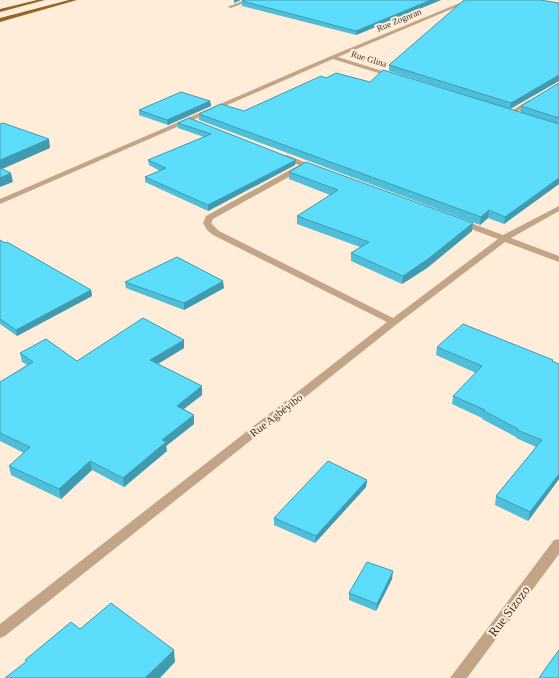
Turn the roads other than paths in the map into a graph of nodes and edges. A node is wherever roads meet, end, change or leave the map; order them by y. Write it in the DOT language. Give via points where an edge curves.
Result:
graph roads {
  1 [pos="43,0"];
  2 [pos="75,0"];
  3 [pos="250,0"];
  4 [pos="471,0"];
  5 [pos="229,7"];
  6 [pos="0,11"];
  7 [pos="0,20"];
  8 [pos="333,57"];
  9 [pos="399,77"];
  10 [pos="538,96"];
  11 [pos="503,110"];
  12 [pos="511,113"];
  13 [pos="518,115"];
  14 [pos="190,120"];
  15 [pos="204,125"];
  16 [pos="280,155"];
  17 [pos="305,165"];
  18 [pos="320,170"];
  19 [pos="0,202"];
  20 [pos="559,208"];
  21 [pos="451,219"];
  22 [pos="504,239"];
  23 [pos="559,259"];
  24 [pos="394,322"];
  25 [pos="559,544"];
  26 [pos="0,632"];
  27 [pos="458,678"];
  1 -- 6 [label="main road"];
  2 -- 7 [label="main road"];
  3 -- 5 [label="street"];
  4 -- 8 [label="street, Rue Zognran"];
  8 -- 9 [label="street, Rue Glina"];
  8 -- 14 [label="street, Rue Zognran"];
  10 -- 12 [label="street"];
  11 -- 12 [label="street"];
  12 -- 13 [label="street"];
  14 -- 15 [label="street"];
  14 -- 19 [label="street, Rue Zognran"];
  16 -- 17 [label="street"];
  17 -- 18 [label="street"];
  17 -- 24 [label="street" via="209,218 207,223 223,237"];
  20 -- 22 [label="street, Rue Agbéyibo"];
  21 -- 22 [label="street"];
  22 -- 23 [label="street"];
  22 -- 24 [label="street, Rue Agbéyibo"];
  24 -- 26 [label="street, Rue Agbéyibo"];
  25 -- 27 [label="street, Rue Sizozo"];
}
